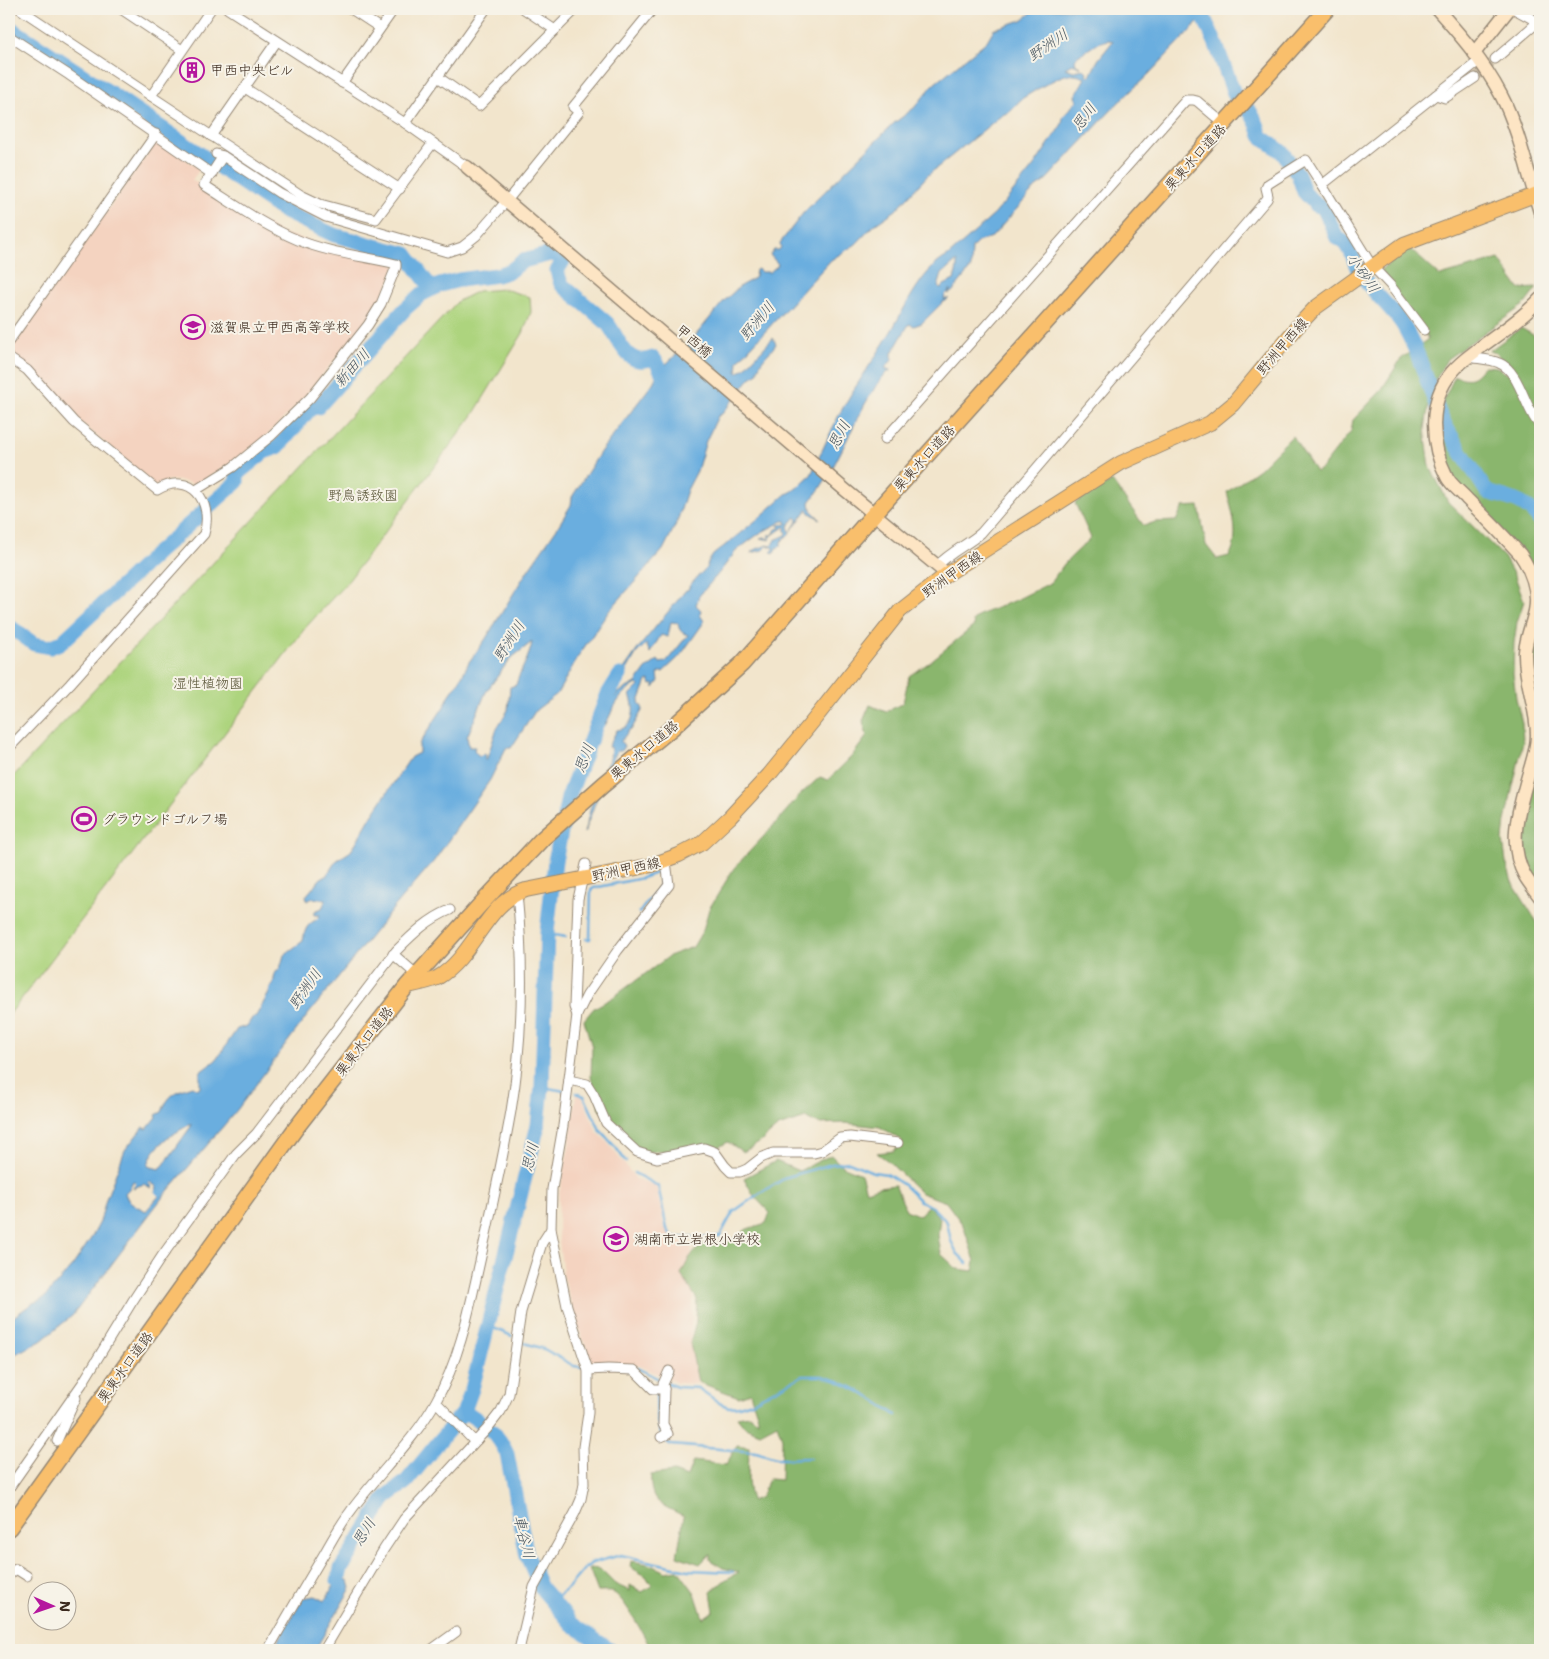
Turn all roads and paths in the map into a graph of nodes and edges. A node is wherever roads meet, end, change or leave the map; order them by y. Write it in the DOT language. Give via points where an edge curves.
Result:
graph roads {
  1 [pos="20,9"];
  2 [pos="121,9"];
  3 [pos="211,9"];
  4 [pos="228,9"];
  5 [pos="351,9"];
  6 [pos="394,9"];
  7 [pos="486,9"];
  8 [pos="524,9"];
  9 [pos="576,9"];
  10 [pos="653,9"];
  11 [pos="1327,9"];
  12 [pos="1437,9"];
  13 [pos="1509,9"];
  14 [pos="1514,9"];
  15 [pos="1539,23"];
  16 [pos="380,28"];
  17 [pos="555,30"];
  18 [pos="9,36"];
  19 [pos="277,41"];
  20 [pos="182,50"];
  21 [pos="1477,56"];
  22 [pos="1495,59"];
  23 [pos="438,78"];
  24 [pos="1475,78"];
  25 [pos="342,83"];
  26 [pos="245,88"];
  27 [pos="1436,95"];
  28 [pos="150,96"];
  29 [pos="405,124"];
  30 [pos="1224,124"];
  31 [pos="156,134"];
  32 [pos="211,136"];
  33 [pos="433,143"];
  34 [pos="467,167"];
  35 [pos="213,172"];
  36 [pos="1322,185"];
  37 [pos="400,189"];
  38 [pos="1538,194"];
  39 [pos="507,200"];
  40 [pos="1540,212"];
  41 [pos="1364,272"];
  42 [pos="1540,299"];
  43 [pos="1424,330"];
  44 [pos="9,341"];
  45 [pos="1468,357"];
  46 [pos="9,358"];
  47 [pos="1540,426"];
  48 [pos="885,439"];
  49 [pos="196,490"];
  50 [pos="874,514"];
  51 [pos="972,541"];
  52 [pos="978,556"];
  53 [pos="942,570"];
  54 [pos="9,748"];
  55 [pos="666,861"];
  56 [pos="586,864"];
  57 [pos="581,879"];
  58 [pos="518,892"];
  59 [pos="1540,898"];
  60 [pos="450,910"];
  61 [pos="393,954"];
  62 [pos="412,981"];
  63 [pos="577,1015"];
  64 [pos="569,1080"];
  65 [pos="898,1143"];
  66 [pos="551,1230"];
  67 [pos="588,1370"];
  68 [pos="82,1384"];
  69 [pos="437,1403"];
  70 [pos="663,1436"];
  71 [pos="475,1439"];
  72 [pos="57,1441"];
  73 [pos="9,1488"];
  74 [pos="9,1528"];
  75 [pos="9,1575"];
  76 [pos="27,1576"];
  77 [pos="456,1632"];
  78 [pos="268,1650"];
  79 [pos="324,1650"];
  80 [pos="431,1650"];
  81 [pos="519,1650"];
  1 -- 28 [label="street"];
  2 -- 20 [label="street"];
  3 -- 20 [label="street"];
  4 -- 19 [label="street"];
  5 -- 16 [label="street"];
  6 -- 16 [label="street"];
  7 -- 23 [label="street"];
  8 -- 17 [label="street"];
  9 -- 17 [label="street"];
  10 -- 39 [label="street" via="573,107 579,112"];
  11 -- 30 [label="highway, 栗東水口道路"];
  12 -- 21 [label="street"];
  13 -- 21 [label="street"];
  14 -- 15 [label="street"];
  15 -- 22 [label="street"];
  16 -- 25 [label="street"];
  17 -- 23 [label="street" via="479,106"];
  18 -- 31 [label="street"];
  19 -- 25 [label="street"];
  19 -- 26 [label="street"];
  20 -- 28 [label="street"];
  21 -- 27 [label="street"];
  21 -- 38 [label="street" via="1502,97"];
  23 -- 29 [label="street"];
  24 -- 27 [label="street" via="1445,98"];
  25 -- 29 [label="street"];
  26 -- 32 [label="street"];
  26 -- 37 [label="street"];
  27 -- 36 [label="street"];
  28 -- 32 [label="street"];
  29 -- 33 [label="street"];
  30 -- 48 [label="street" via="1197,102 1186,100"];
  30 -- 50 [label="highway, 栗東水口道路"];
  31 -- 35 [label="street"];
  31 -- 44 [label="street"];
  32 -- 37 [label="street" via="320,204 376,219"];
  33 -- 34 [label="street"];
  33 -- 37 [label="street"];
  34 -- 39 [label="street, 甲西橋"];
  35 -- 39 [label="street" via="220,157 326,217 447,252 462,247 476,236"];
  35 -- 49 [label="street" via="204,185 265,224 298,240 350,256 396,264 396,267 381,304 368,325 310,398 272,436 233,468"];
  36 -- 41 [label="street"];
  36 -- 51 [label="street" via="1306,160 1268,184 1267,199"];
  38 -- 40 [label="street"];
  38 -- 41 [label="main road, 野洲甲西線" via="1404,244"];
  39 -- 50 [label="street, 甲西橋"];
  41 -- 43 [label="street" via="1390,285"];
  41 -- 52 [label="main road, 野洲甲西線" via="1315,308 1233,404 1210,423 1121,463"];
  42 -- 45 [label="street"];
  45 -- 47 [label="street" via="1504,366"];
  45 -- 59 [label="street" via="1452,372 1442,389 1434,423 1435,441 1447,478 1520,554 1534,587 1536,604 1525,663 1536,724 1536,749 1515,833 1520,864"];
  46 -- 49 [label="street" via="27,370 74,422 157,490 167,484 180,484"];
  49 -- 54 [label="street" via="205,505 207,523 204,534"];
  50 -- 53 [label="street, 甲西橋"];
  50 -- 62 [label="highway, 栗東水口道路" via="742,664 542,838"];
  51 -- 52 [label="street"];
  51 -- 53 [label="street" via="945,557"];
  52 -- 53 [label="main road, 野洲甲西線"];
  53 -- 55 [label="main road, 野洲甲西線" via="900,611 807,729 730,817 702,843"];
  55 -- 57 [label="main road, 野洲甲西線"];
  55 -- 63 [label="street" via="668,885 587,995"];
  56 -- 57 [label="street"];
  57 -- 58 [label="main road, 野洲甲西線"];
  57 -- 63 [label="street" via="574,1007"];
  58 -- 62 [label="main road, 野洲甲西線" via="502,903 469,949 448,970 435,979"];
  58 -- 69 [label="street" via="521,990 518,1058 511,1110 462,1336"];
  60 -- 61 [label="street" via="420,927"];
  61 -- 62 [label="street"];
  61 -- 68 [label="street" via="180,1230"];
  62 -- 74 [label="highway, 栗東水口道路" via="296,1128"];
  63 -- 64 [label="street"];
  64 -- 65 [label="street" via="587,1084 606,1123 638,1152 657,1158 704,1148 715,1152 732,1172 740,1172 773,1153 814,1153 840,1138"];
  64 -- 66 [label="street" via="552,1189"];
  66 -- 67 [label="street" via="567,1306"];
  66 -- 71 [label="street" via="542,1243 521,1312 508,1394 501,1411"];
  67 -- 70 [label="street" via="634,1370 663,1384 663,1424 668,1434"];
  67 -- 81 [label="street" via="581,1500 534,1587"];
  68 -- 72 [label="street"];
  68 -- 73 [label="street"];
  69 -- 71 [label="street"];
  69 -- 78 [label="street" via="349,1513"];
  71 -- 79 [label="street" via="404,1519"];
  75 -- 76 [label="street" via="16,1569"];
  77 -- 80 [label="street"];
}
